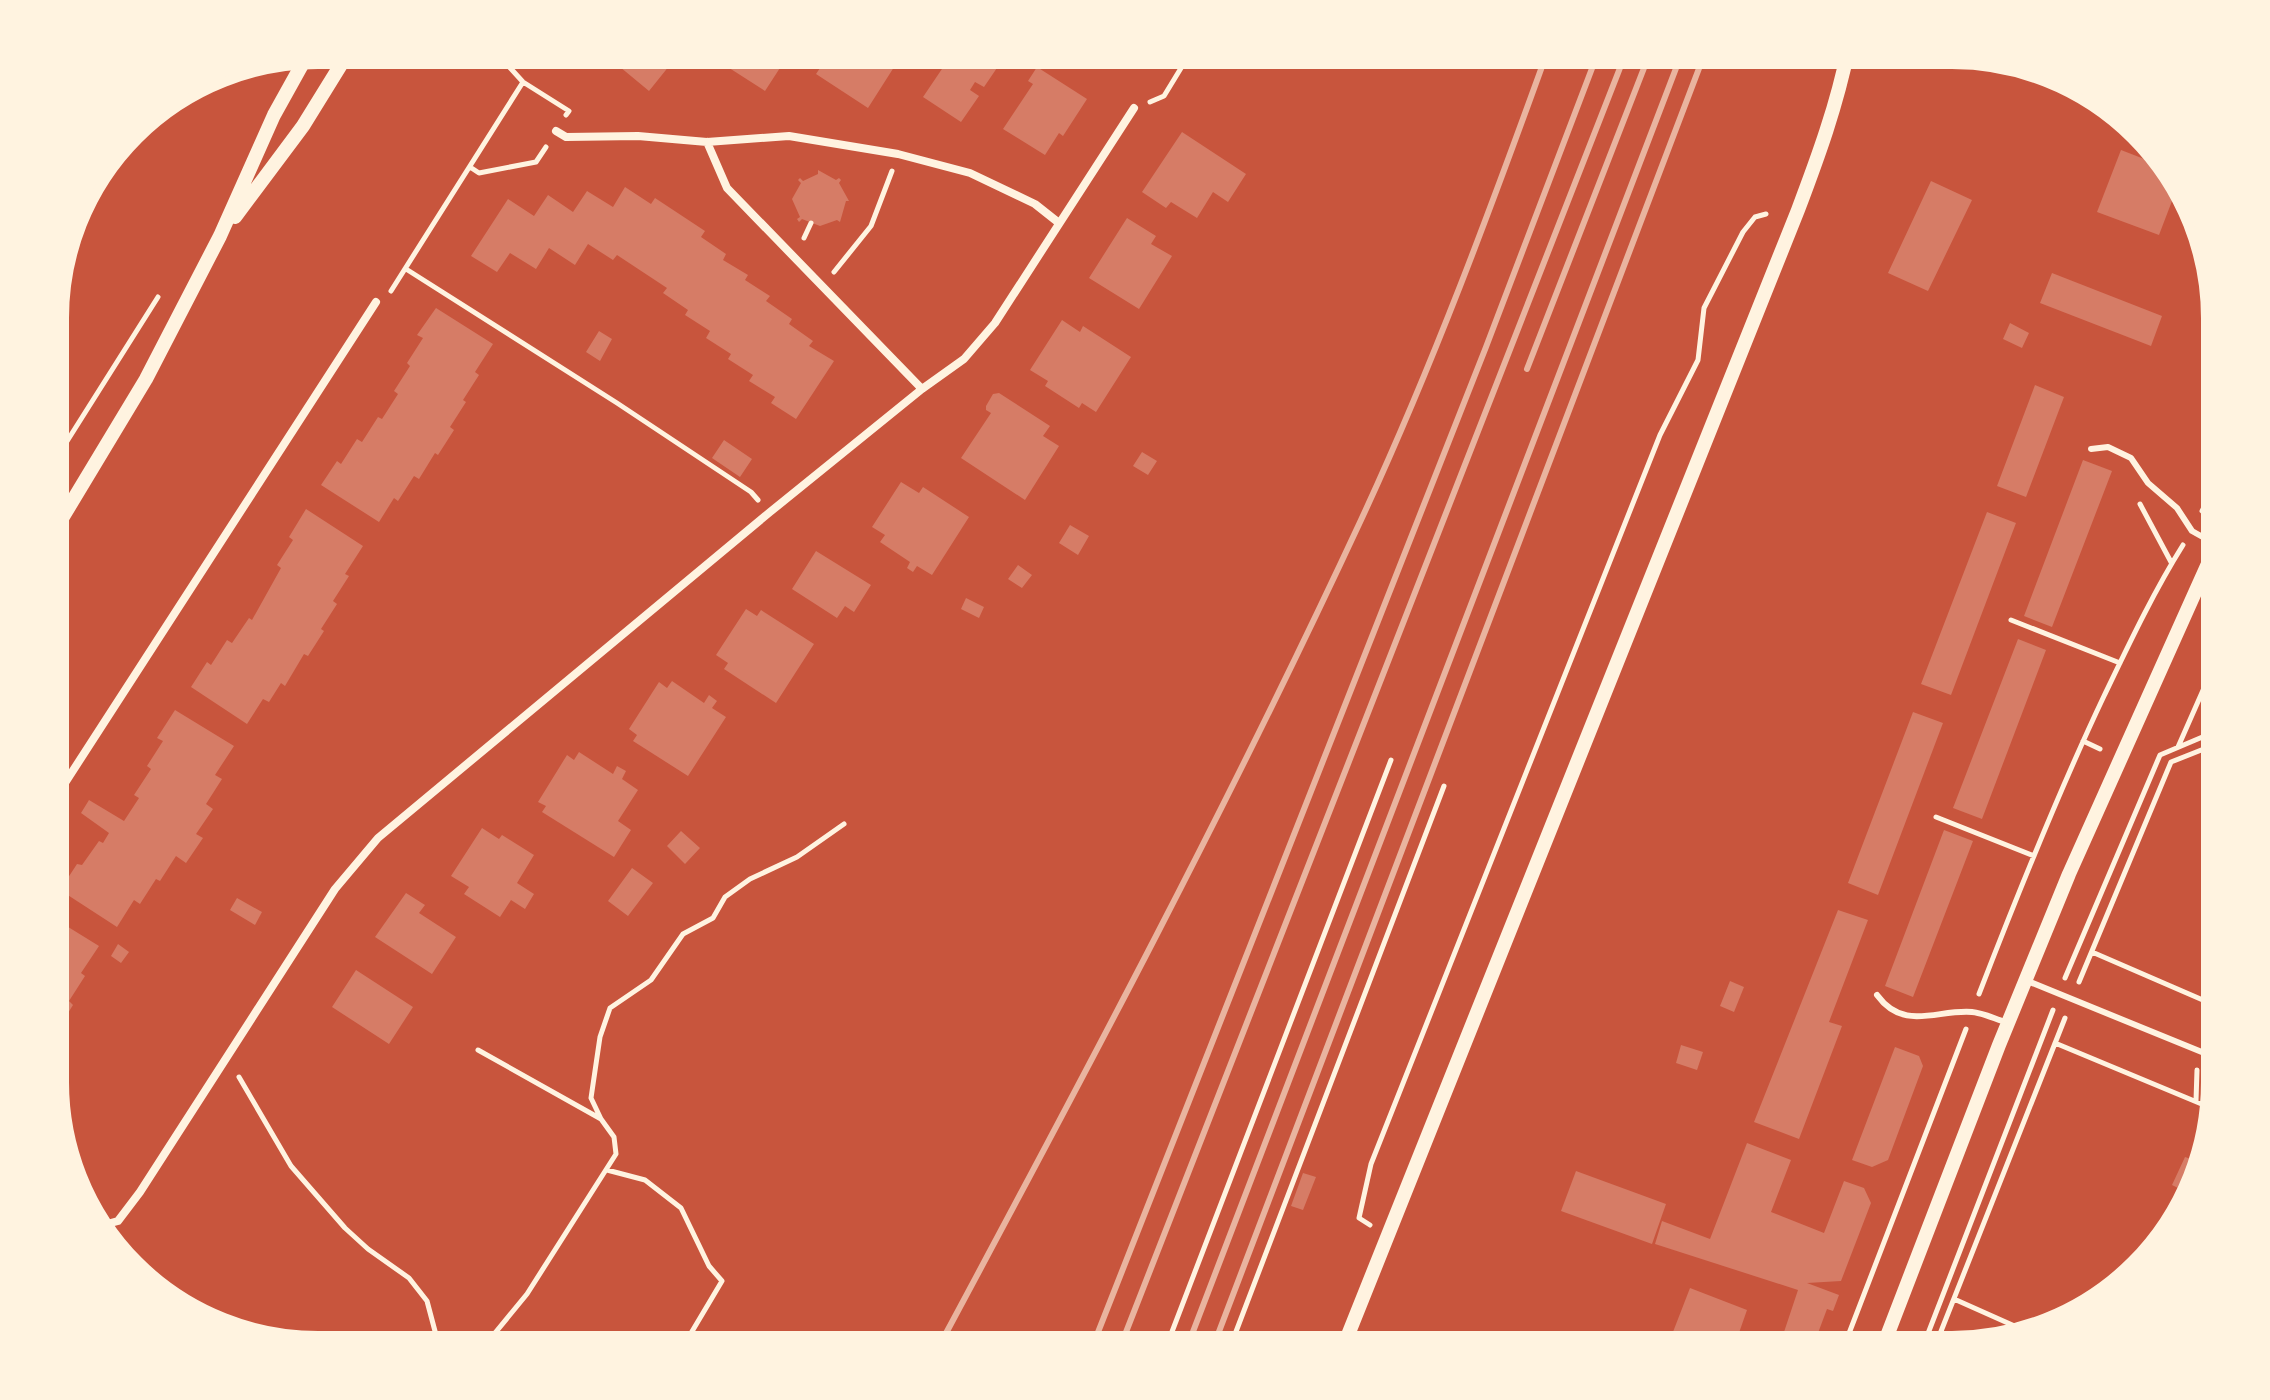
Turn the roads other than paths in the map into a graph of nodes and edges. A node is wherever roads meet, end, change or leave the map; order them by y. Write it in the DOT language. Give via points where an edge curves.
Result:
graph roads {
  1 [pos="341,64"];
  2 [pos="1846,64"];
  3 [pos="302,65"];
  4 [pos="1134,108"];
  5 [pos="556,131"];
  6 [pos="707,142"];
  7 [pos="1059,223"];
  8 [pos="220,236"];
  9 [pos="376,302"];
  10 [pos="922,389"];
  11 [pos="2091,449"];
  12 [pos="64,515"];
  13 [pos="2205,536"];
  14 [pos="2205,570"];
  15 [pos="64,784"];
  16 [pos="2025,980"];
  17 [pos="1877,995"];
  18 [pos="2009,1023"];
  19 [pos="2205,1053"];
  20 [pos="108,1224"];
  21 [pos="1348,1335"];
  22 [pos="1887,1335"];
  1 -- 8 [label="street" via="303,126"];
  2 -- 21 [label="street" via="1798,210"];
  3 -- 8 [label="street"];
  4 -- 7 [label="street"];
  5 -- 6 [label="street" via="566,137"];
  6 -- 7 [label="street" via="789,136 898,154 970,173 1035,204"];
  6 -- 10 [label="street" via="727,188"];
  7 -- 10 [label="street" via="995,323 964,359"];
  8 -- 12 [label="street" via="146,379"];
  9 -- 15 [label="street"];
  10 -- 20 [label="street" via="378,838 335,889 140,1192 118,1221"];
  11 -- 13 [label="lane" via="2108,447 2131,458 2192,531"];
  14 -- 16 [label="street"];
  16 -- 18 [label="street"];
  16 -- 19 [label="lane"];
  17 -- 18 [label="lane" via="1906,1015 1973,1012"];
  18 -- 22 [label="street"];
}
